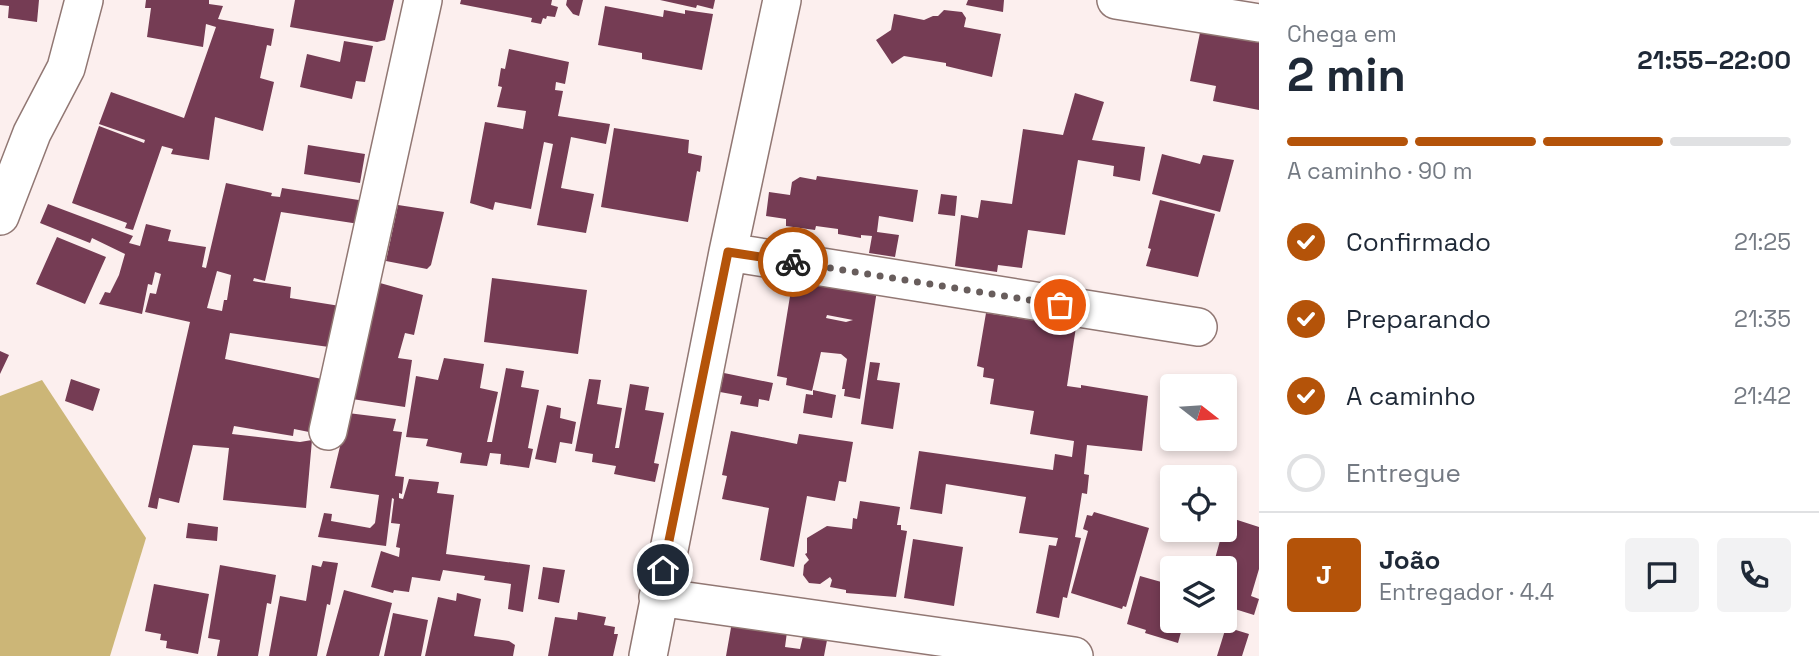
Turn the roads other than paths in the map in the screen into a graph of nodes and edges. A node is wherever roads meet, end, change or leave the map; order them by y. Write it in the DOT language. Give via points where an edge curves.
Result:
graph roads {
  1 [pos="85,0"];
  2 [pos="424,0"];
  3 [pos="782,0"];
  4 [pos="1116,0"];
  5 [pos="1259,23"];
  6 [pos="0,216"];
  7 [pos="728,252"];
  8 [pos="1198,327"];
  9 [pos="328,431"];
  10 [pos="658,597"];
  11 [pos="648,656"];
  12 [pos="1074,656"];
  1 -- 6 [label="street" via="66,68 32,133"];
  2 -- 9 [label="street"];
  3 -- 7 [label="street"];
  4 -- 5 [label="street"];
  7 -- 8 [label="street"];
  7 -- 10 [label="street"];
  10 -- 11 [label="street"];
  10 -- 12 [label="street"];
}
